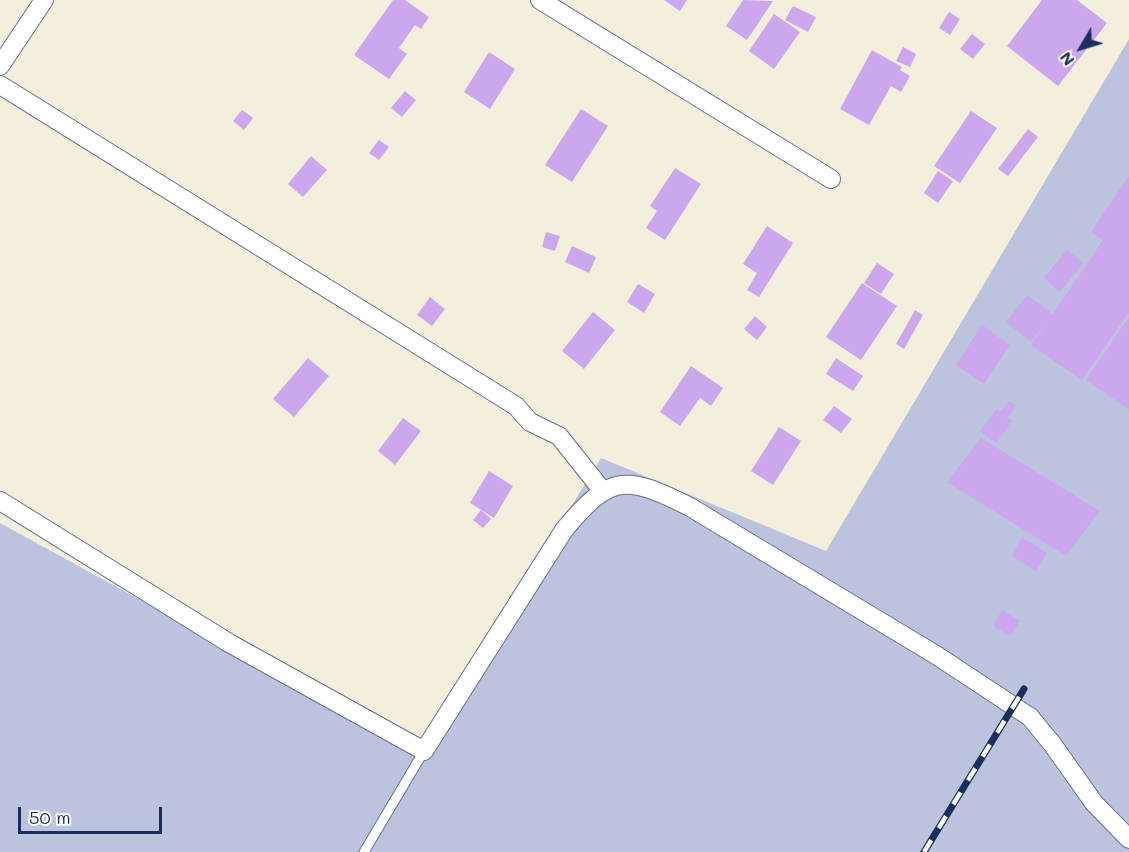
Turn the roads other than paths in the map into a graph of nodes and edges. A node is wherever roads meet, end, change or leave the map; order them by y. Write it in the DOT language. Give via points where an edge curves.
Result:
graph roads {
  1 [pos="44,0"];
  2 [pos="540,0"];
  3 [pos="0,66"];
  4 [pos="0,85"];
  5 [pos="831,179"];
  6 [pos="602,490"];
  7 [pos="0,501"];
  8 [pos="424,751"];
  9 [pos="1129,839"];
  10 [pos="364,852"];
  1 -- 3 [label="street"];
  2 -- 5 [label="street"];
  4 -- 6 [label="street" via="516,406 530,422 559,435"];
  6 -- 8 [label="street" via="564,530"];
  6 -- 9 [label="street" via="626,482 654,488 690,507 936,655 1030,717 1094,803"];
  7 -- 8 [label="street" via="229,643"];
  8 -- 10 [label="lane"];
}
